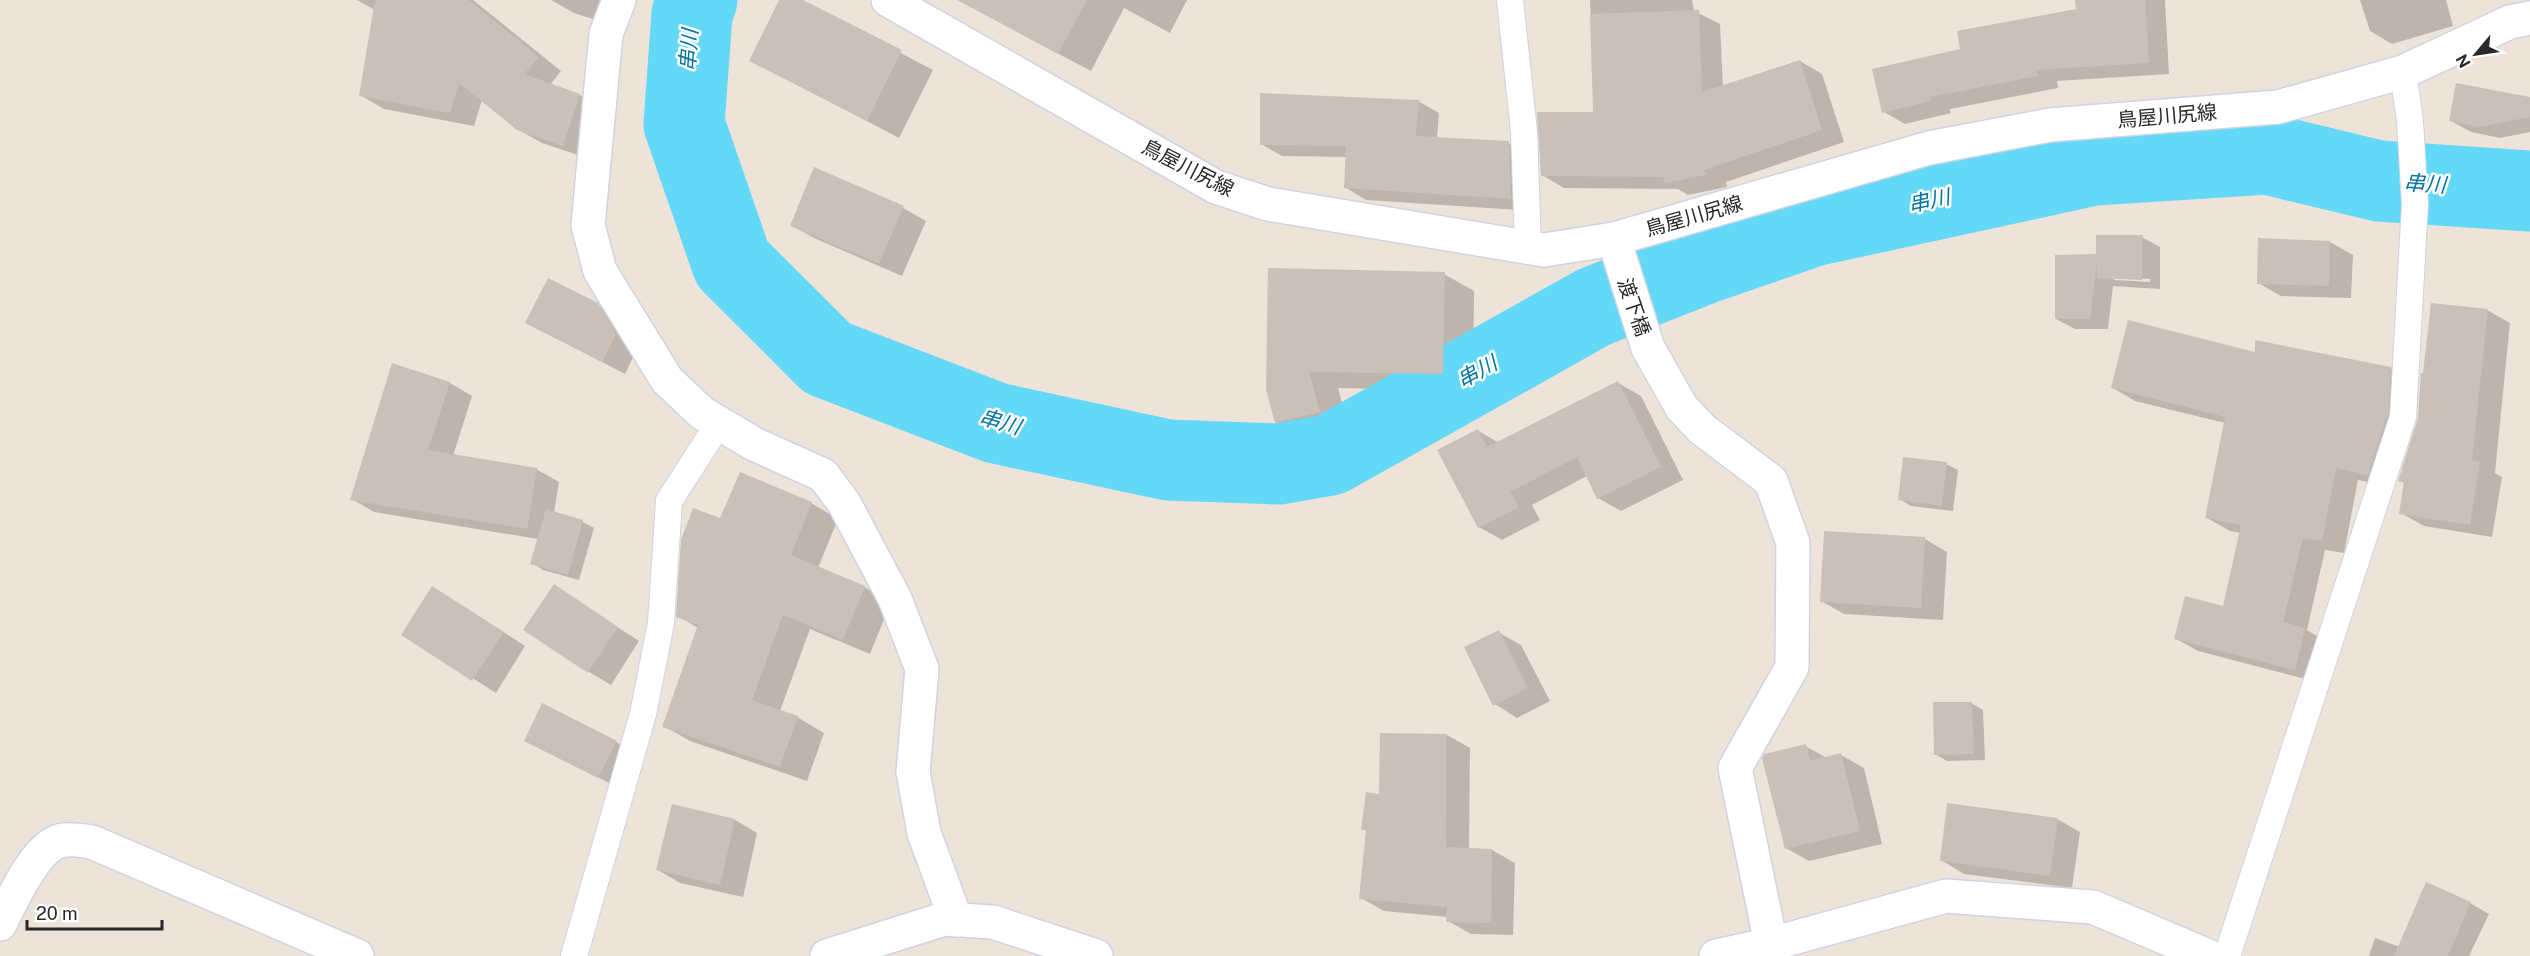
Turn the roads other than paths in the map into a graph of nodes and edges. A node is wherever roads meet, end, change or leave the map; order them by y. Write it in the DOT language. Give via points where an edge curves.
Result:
graph roads {
  1 [pos="620,0"];
  2 [pos="888,0"];
  3 [pos="1509,0"];
  4 [pos="2530,18"];
  5 [pos="2403,72"];
  6 [pos="1528,247"];
  7 [pos="1617,253"];
  8 [pos="718,423"];
  9 [pos="956,920"];
  10 [pos="0,924"];
  11 [pos="1771,944"];
  12 [pos="357,956"];
  13 [pos="574,956"];
  14 [pos="827,956"];
  15 [pos="1096,956"];
  16 [pos="1716,956"];
  17 [pos="2208,956"];
  18 [pos="2227,956"];
  1 -- 8 [label="street" via="606,34 588,225 600,271 667,380"];
  2 -- 6 [label="street, 鳥屋川尻線" via="1216,187 1268,204"];
  3 -- 6 [label="lane" via="1524,132"];
  4 -- 5 [label="street, 鳥屋川尻線" via="2510,22"];
  5 -- 7 [label="street, 鳥屋川尻線" via="2278,107 2050,125 1929,148"];
  5 -- 18 [label="lane" via="2415,204 2403,417"];
  6 -- 7 [label="street, 鳥屋川尻線"];
  7 -- 11 [label="street, 渡下橋" via="1648,348 1682,408 1702,429 1771,481 1793,543 1792,667 1735,768"];
  8 -- 9 [label="street" via="823,475 844,503 895,599 922,669 913,772 924,833"];
  8 -- 13 [label="lane" via="669,501 661,623 645,702"];
  9 -- 14 [label="street" via="944,919"];
  9 -- 15 [label="street" via="993,922"];
  10 -- 12 [label="street" via="44,850 63,840 82,841"];
  11 -- 16 [label="street"];
  11 -- 17 [label="street" via="1946,896 2093,907"];
}
